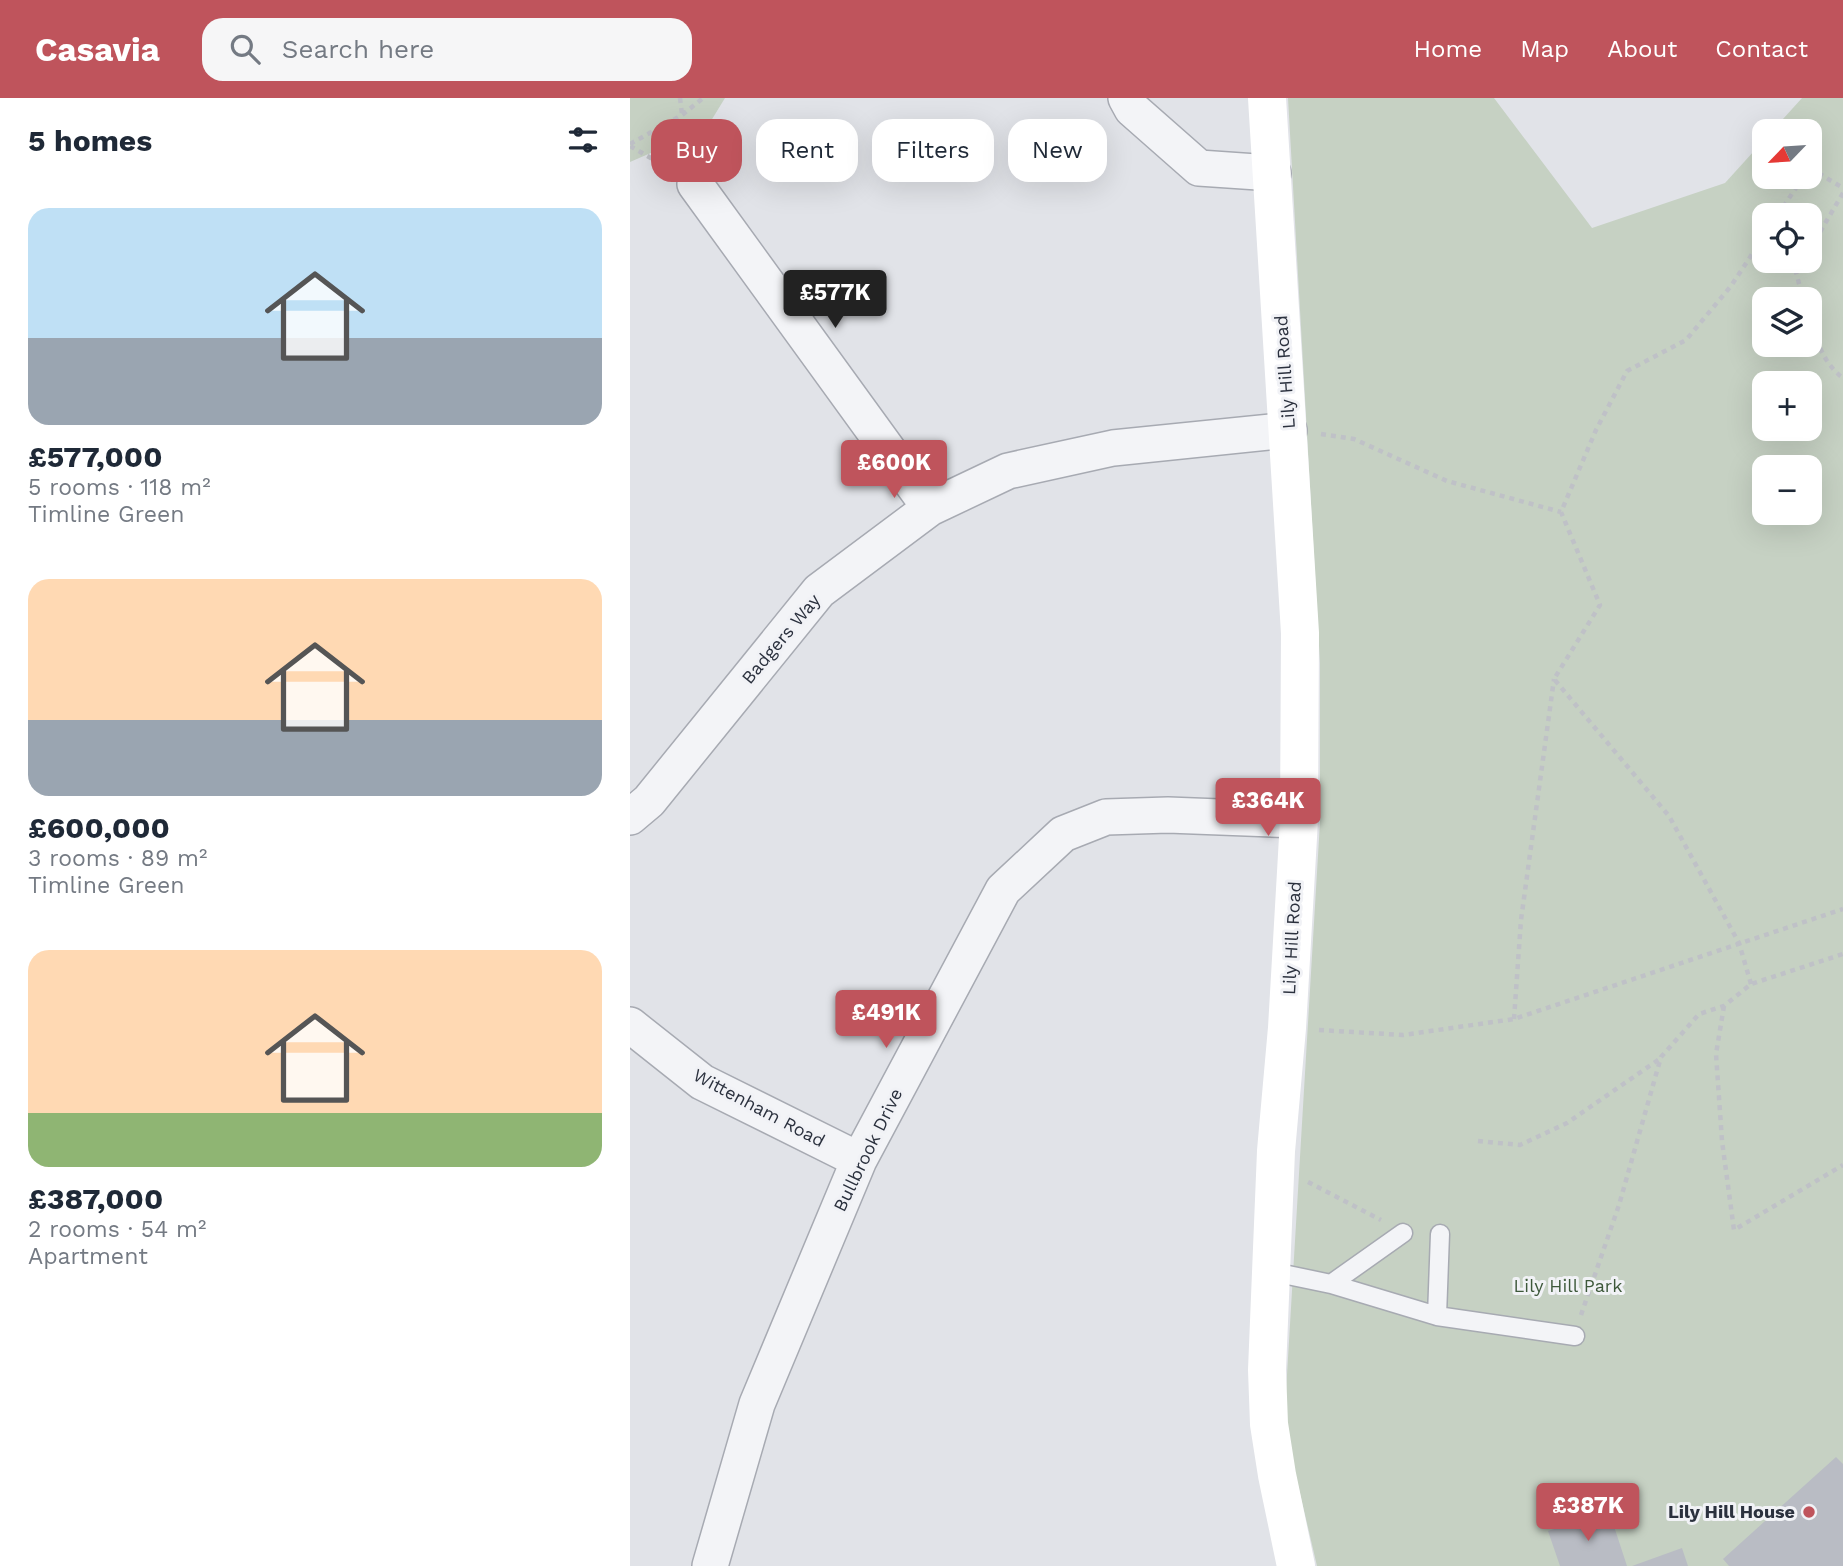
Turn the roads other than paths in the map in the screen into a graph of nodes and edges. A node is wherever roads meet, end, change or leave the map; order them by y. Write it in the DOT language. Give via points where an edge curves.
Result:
graph roads {
  1 [pos="1126,98"];
  2 [pos="1267,98"];
  3 [pos="1273,173"];
  4 [pos="695,184"];
  5 [pos="1289,430"];
  6 [pos="930,508"];
  7 [pos="630,817"];
  8 [pos="1299,820"];
  9 [pos="630,1025"];
  10 [pos="859,1160"];
  11 [pos="1403,1233"];
  12 [pos="1440,1234"];
  13 [pos="1269,1271"];
  14 [pos="1331,1284"];
  15 [pos="1437,1316"];
  16 [pos="1575,1336"];
  17 [pos="710,1566"];
  18 [pos="1296,1566"];
  1 -- 3 [label="street" via="1132,109 1199,168"];
  2 -- 3 [label="street, Lily Hill Road"];
  3 -- 5 [label="street, Lily Hill Road"];
  4 -- 6 [label="street"];
  5 -- 6 [label="street, Badgers Way" via="1113,448 1008,471"];
  5 -- 8 [label="street, Lily Hill Road" via="1300,633"];
  6 -- 7 [label="street, Badgers Way" via="819,591 649,801"];
  8 -- 10 [label="street, Bullbrook Drive" via="1107,817 1063,834 1003,890"];
  8 -- 13 [label="street, Lily Hill Road"];
  9 -- 10 [label="street, Wittenham Road" via="702,1082"];
  10 -- 17 [label="street, Bullbrook Drive" via="757,1404"];
  11 -- 14 [label="lane"];
  12 -- 15 [label="lane"];
  13 -- 14 [label="lane"];
  13 -- 18 [label="street, Lily Hill Road" via="1269,1424"];
  14 -- 15 [label="lane"];
  15 -- 16 [label="lane"];
}
